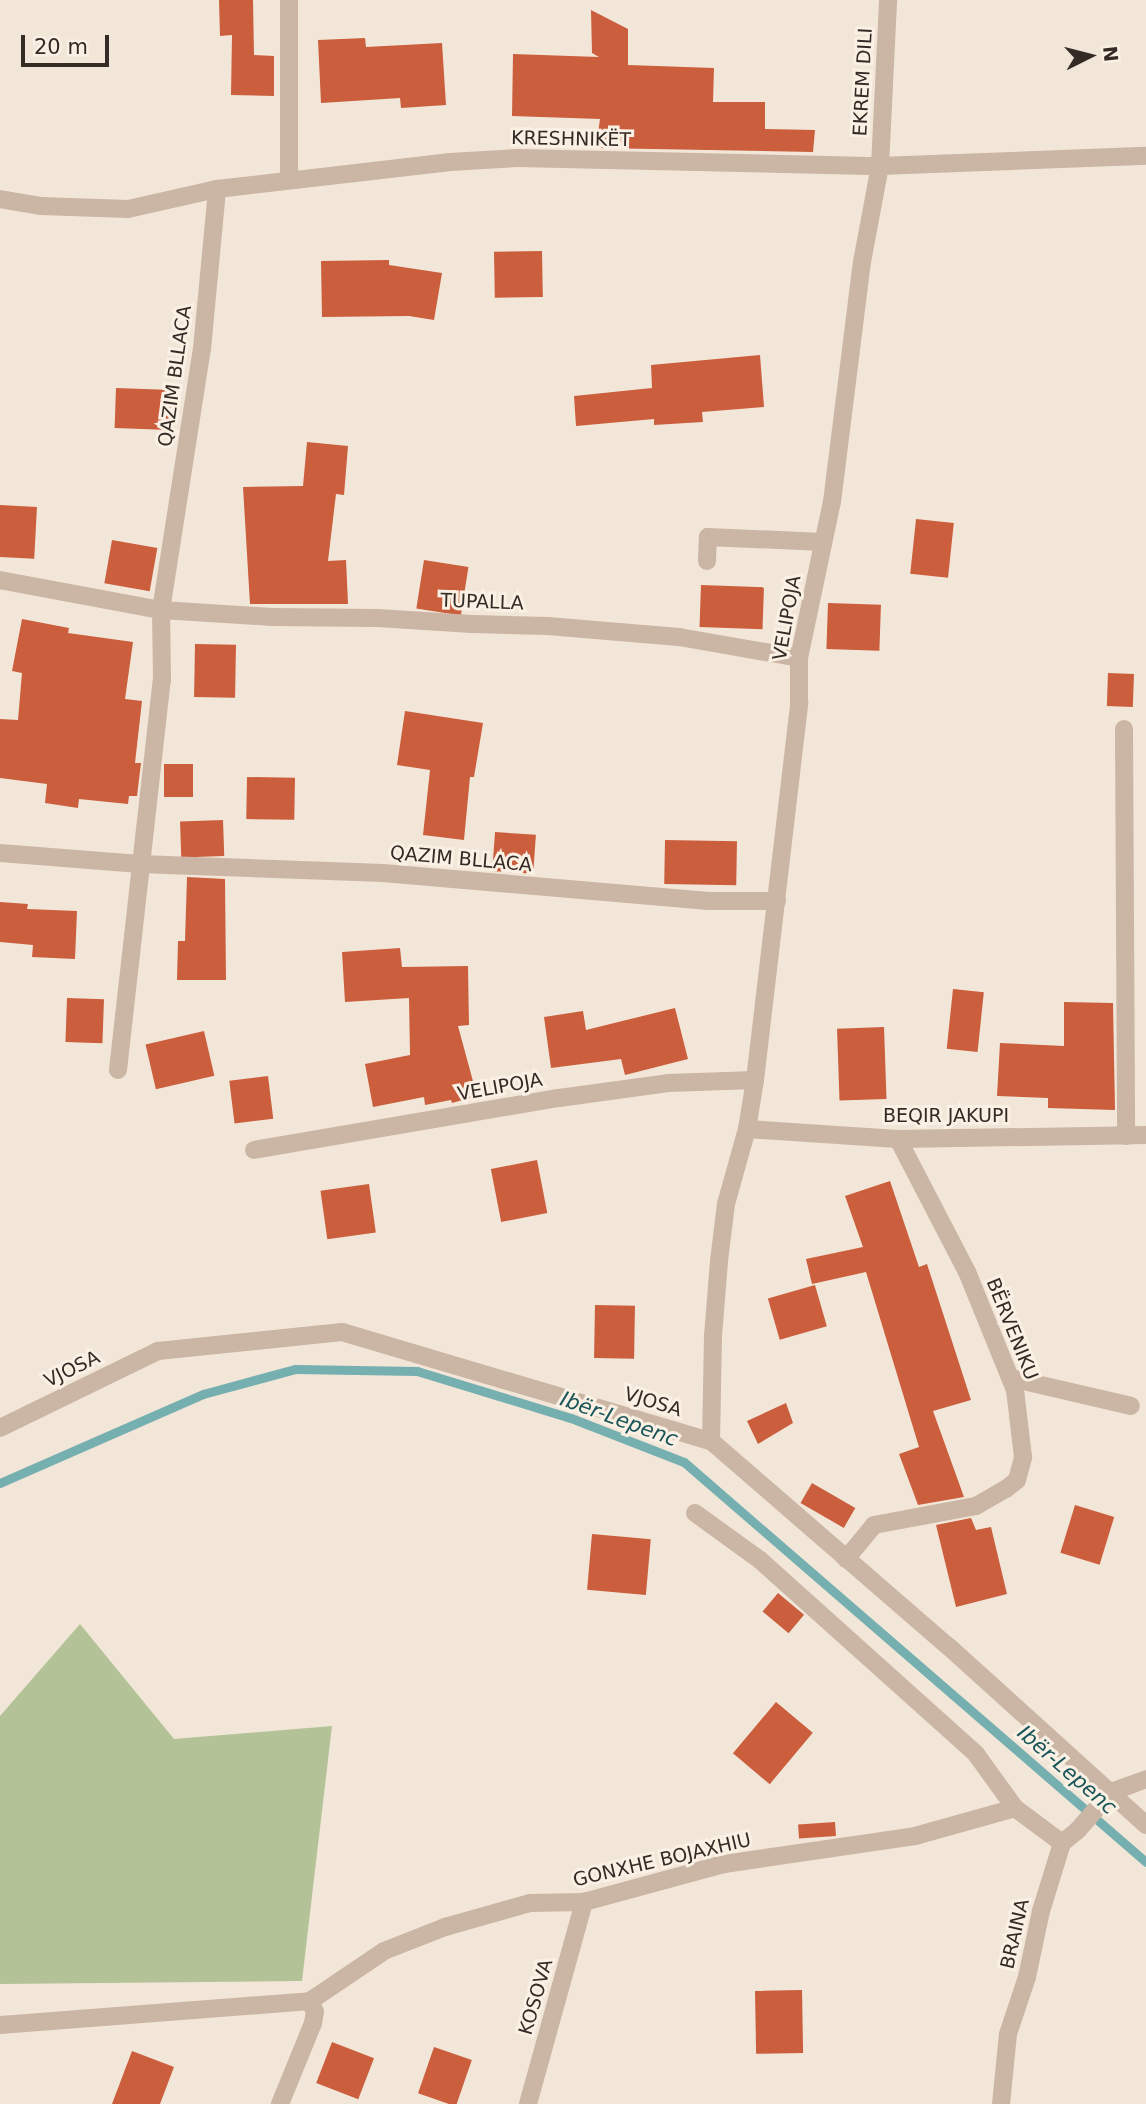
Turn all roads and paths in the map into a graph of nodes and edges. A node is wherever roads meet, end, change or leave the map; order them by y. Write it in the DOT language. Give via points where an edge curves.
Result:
graph roads {
  1 [pos="289,0"];
  2 [pos="888,0"];
  3 [pos="1146,156"];
  4 [pos="880,166"];
  5 [pos="289,180"];
  6 [pos="217,189"];
  7 [pos="0,199"];
  8 [pos="823,542"];
  9 [pos="707,561"];
  10 [pos="0,580"];
  11 [pos="161,610"];
  12 [pos="799,658"];
  13 [pos="1124,729"];
  14 [pos="0,853"];
  15 [pos="140,864"];
  16 [pos="778,901"];
  17 [pos="118,1070"];
  18 [pos="755,1080"];
  19 [pos="747,1129"];
  20 [pos="1146,1135"];
  21 [pos="1126,1136"];
  22 [pos="898,1139"];
  23 [pos="254,1150"];
  24 [pos="1011,1378"];
  25 [pos="1131,1406"];
  26 [pos="0,1428"];
  27 [pos="711,1441"];
  28 [pos="695,1513"];
  29 [pos="846,1559"];
  30 [pos="1146,1779"];
  31 [pos="1111,1793"];
  32 [pos="1015,1808"];
  33 [pos="1146,1825"];
  34 [pos="1062,1843"];
  35 [pos="584,1902"];
  36 [pos="310,2001"];
  37 [pos="0,2025"];
  38 [pos="280,2104"];
  39 [pos="528,2104"];
  40 [pos="1001,2104"];
  1 -- 5 [label="street"];
  2 -- 4 [label="street, EKREM DILI"];
  3 -- 4 [label="street, KRESHNIKËT"];
  4 -- 5 [label="street, KRESHNIKËT" via="517,158"];
  4 -- 8 [label="street, VELIPOJA"];
  5 -- 6 [label="street, KRESHNIKËT"];
  6 -- 7 [label="street, KRESHNIKËT" via="128,209 41,206"];
  6 -- 11 [label="street, QAZIM BLLACA" via="202,349"];
  8 -- 9 [label="street" via="708,537"];
  8 -- 12 [label="street, VELIPOJA"];
  10 -- 11 [label="street"];
  11 -- 12 [label="street, TUPALLA" via="548,625 679,636"];
  11 -- 15 [label="street, QAZIM BLLACA" via="162,680"];
  12 -- 16 [label="street, VELIPOJA" via="799,702"];
  13 -- 21 [label="street"];
  14 -- 15 [label="street, QAZIM BLLACA"];
  15 -- 16 [label="street, QAZIM BLLACA" via="383,873 709,901"];
  15 -- 17 [label="street, QAZIM BLLACA"];
  16 -- 18 [label="street, VELIPOJA"];
  18 -- 19 [label="street, VELIPOJA"];
  18 -- 23 [label="street, VELIPOJA" via="668,1083 572,1096"];
  19 -- 22 [label="street, BEQIR JAKUPI"];
  19 -- 27 [label="street, VELIPOJA" via="726,1204 719,1261"];
  20 -- 21 [label="street, BEQIR JAKUPI"];
  21 -- 22 [label="street, BEQIR JAKUPI"];
  22 -- 24 [label="street, BËRVENIKU" via="967,1272"];
  24 -- 25 [label="street"];
  24 -- 29 [label="street, BËRVENIKU" via="1023,1457 1017,1480 976,1506 874,1525"];
  26 -- 27 [label="street, VJOSA" via="158,1351 342,1332"];
  27 -- 29 [label="street, VJOSA"];
  28 -- 32 [label="street" via="760,1560 976,1754"];
  29 -- 31 [label="street, VJOSA"];
  30 -- 31 [label="street"];
  31 -- 33 [label="street, VJOSA"];
  31 -- 34 [label="street"];
  32 -- 34 [label="street"];
  32 -- 35 [label="street, GONXHE BOJAXHIU" via="915,1836 724,1864"];
  34 -- 40 [label="street, BRAINA" via="1007,2034"];
  35 -- 36 [label="street, GONXHE BOJAXHIU" via="530,1903 445,1927 384,1951"];
  35 -- 39 [label="street, KOSOVA"];
  36 -- 37 [label="street, GONXHE BOJAXHIU"];
  36 -- 38 [label="street" via="313,2023"];
}
